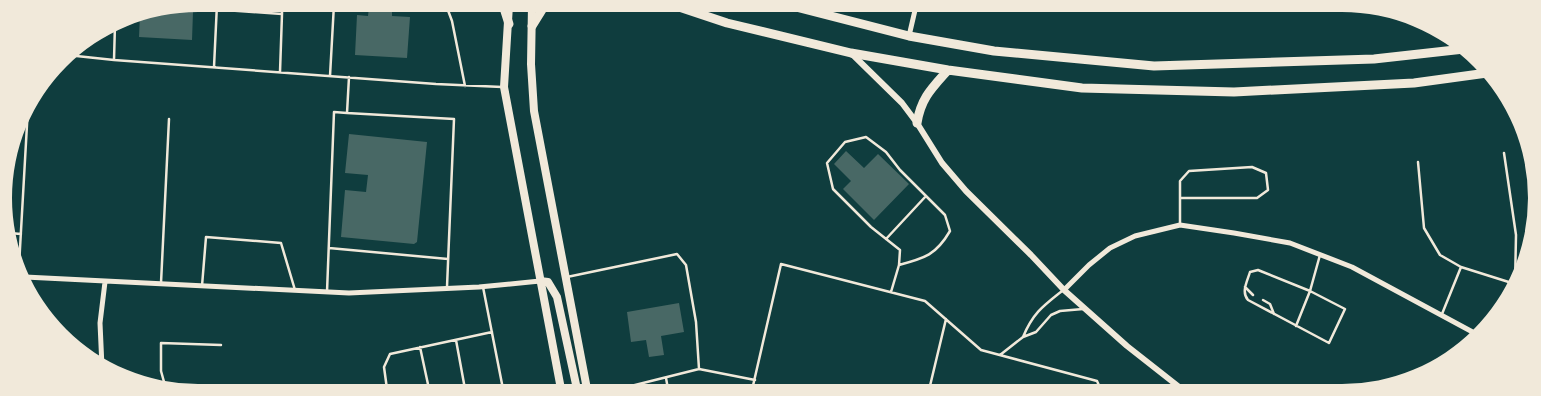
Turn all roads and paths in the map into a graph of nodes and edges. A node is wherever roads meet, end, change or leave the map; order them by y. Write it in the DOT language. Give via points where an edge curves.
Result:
graph roads {
  1 [pos="217,12"];
  2 [pos="250,12"];
  3 [pos="334,12"];
  4 [pos="449,12"];
  5 [pos="505,12"];
  6 [pos="509,12"];
  7 [pos="532,12"];
  8 [pos="541,12"];
  9 [pos="694,12"];
  10 [pos="816,12"];
  11 [pos="915,12"];
  12 [pos="282,14"];
  13 [pos="509,24"];
  14 [pos="532,26"];
  15 [pos="115,33"];
  16 [pos="910,36"];
  17 [pos="1455,50"];
  18 [pos="851,53"];
  19 [pos="79,56"];
  20 [pos="114,60"];
  21 [pos="214,66"];
  22 [pos="948,70"];
  23 [pos="280,72"];
  24 [pos="1480,74"];
  25 [pos="330,76"];
  26 [pos="349,77"];
  27 [pos="465,86"];
  28 [pos="504,87"];
  29 [pos="347,113"];
  30 [pos="170,119"];
  31 [pos="917,123"];
  32 [pos="27,127"];
  33 [pos="1504,153"];
  34 [pos="1418,162"];
  35 [pos="926,196"];
  36 [pos="1180,198"];
  37 [pos="1180,225"];
  38 [pos="16,234"];
  39 [pos="21,234"];
  40 [pos="886,239"];
  41 [pos="329,248"];
  42 [pos="20,250"];
  43 [pos="1320,255"];
  44 [pos="448,259"];
  45 [pos="899,265"];
  46 [pos="1516,265"];
  47 [pos="1461,268"];
  48 [pos="31,277"];
  49 [pos="566,277"];
  50 [pos="106,282"];
  51 [pos="540,282"];
  52 [pos="1508,282"];
  53 [pos="161,284"];
  54 [pos="202,286"];
  55 [pos="484,287"];
  56 [pos="1245,287"];
  57 [pos="446,289"];
  58 [pos="295,290"];
  59 [pos="1064,290"];
  60 [pos="1310,291"];
  61 [pos="327,292"];
  62 [pos="891,292"];
  63 [pos="1253,295"];
  64 [pos="1263,300"];
  65 [pos="1085,309"];
  66 [pos="1274,314"];
  67 [pos="1441,316"];
  68 [pos="946,319"];
  69 [pos="1296,326"];
  70 [pos="1471,331"];
  71 [pos="492,332"];
  72 [pos="1023,337"];
  73 [pos="456,340"];
  74 [pos="221,345"];
  75 [pos="420,347"];
  76 [pos="1000,355"];
  77 [pos="102,357"];
  78 [pos="699,369"];
  79 [pos="666,378"];
  80 [pos="163,380"];
  81 [pos="755,380"];
  82 [pos="387,384"];
  83 [pos="428,384"];
  84 [pos="464,384"];
  85 [pos="502,384"];
  86 [pos="560,384"];
  87 [pos="576,384"];
  88 [pos="586,384"];
  89 [pos="640,384"];
  90 [pos="667,384"];
  91 [pos="754,384"];
  92 [pos="930,384"];
  93 [pos="1098,384"];
  94 [pos="1176,384"];
  1 -- 21 [label="lane"];
  2 -- 12 [label="lane"];
  3 -- 25 [label="lane"];
  4 -- 27 [label="lane"];
  5 -- 13 [label="highway"];
  6 -- 13 [label="main road"];
  7 -- 14 [label="main road"];
  8 -- 14 [label="highway"];
  9 -- 18 [label="highway"];
  10 -- 16 [label="highway"];
  11 -- 16 [label="street"];
  12 -- 23 [label="lane"];
  13 -- 28 [label="main road"];
  14 -- 49 [label="main road" via="534,111"];
  15 -- 20 [label="lane"];
  16 -- 17 [label="highway" via="994,50 1154,66 1374,59"];
  18 -- 22 [label="highway"];
  18 -- 31 [label="street" via="902,103"];
  19 -- 20 [label="lane"];
  20 -- 21 [label="lane"];
  21 -- 23 [label="lane"];
  22 -- 24 [label="highway" via="1082,88 1234,92 1414,83"];
  22 -- 31 [label="highway" via="928,91"];
  23 -- 25 [label="lane"];
  25 -- 26 [label="lane"];
  26 -- 27 [label="lane"];
  26 -- 29 [label="lane"];
  27 -- 28 [label="lane"];
  28 -- 51 [label="main road"];
  29 -- 41 [label="lane" via="334,112"];
  29 -- 44 [label="lane" via="454,119"];
  30 -- 53 [label="lane"];
  31 -- 59 [label="street" via="942,164"];
  32 -- 39 [label="lane"];
  33 -- 46 [label="lane" via="1516,235"];
  34 -- 47 [label="lane" via="1424,228 1440,255"];
  35 -- 40 [label="lane"];
  35 -- 40 [label="lane" via="886,152 866,138 845,142 827,163 833,189"];
  35 -- 45 [label="lane" via="945,215 950,231 941,246 922,259"];
  36 -- 36 [label="lane" via="1180,181 1189,171 1252,167 1266,173 1268,190 1257,198"];
  36 -- 37 [label="lane"];
  37 -- 43 [label="street" via="1234,232 1290,244"];
  37 -- 59 [label="street" via="1136,236 1110,248"];
  38 -- 39 [label="lane"];
  39 -- 42 [label="lane"];
  40 -- 45 [label="lane" via="900,250"];
  41 -- 44 [label="lane"];
  41 -- 61 [label="lane"];
  43 -- 60 [label="lane"];
  43 -- 67 [label="street" via="1352,267"];
  44 -- 57 [label="lane"];
  45 -- 62 [label="lane"];
  47 -- 52 [label="lane"];
  47 -- 67 [label="lane"];
  48 -- 50 [label="street"];
  49 -- 78 [label="lane" via="676,254 686,265 696,322"];
  49 -- 88 [label="main road"];
  50 -- 53 [label="street"];
  50 -- 77 [label="street" via="100,323"];
  51 -- 55 [label="street"];
  51 -- 86 [label="main road"];
  51 -- 87 [label="main road" via="548,282 557,296"];
  53 -- 54 [label="street"];
  54 -- 58 [label="street"];
  54 -- 58 [label="lane" via="206,237 281,243"];
  55 -- 57 [label="street"];
  55 -- 71 [label="lane"];
  56 -- 60 [label="lane" via="1250,272 1258,270"];
  56 -- 63 [label="lane"];
  56 -- 66 [label="lane" via="1248,300"];
  57 -- 61 [label="street"];
  58 -- 61 [label="street"];
  59 -- 65 [label="street"];
  59 -- 72 [label="lane" via="1030,320"];
  60 -- 69 [label="lane"];
  60 -- 69 [label="lane" via="1345,309 1329,343"];
  62 -- 68 [label="lane" via="926,301"];
  62 -- 81 [label="lane" via="781,264"];
  64 -- 66 [label="lane" via="1270,304"];
  65 -- 72 [label="lane" via="1051,315 1036,332"];
  65 -- 94 [label="street"];
  66 -- 69 [label="lane"];
  67 -- 70 [label="street"];
  68 -- 76 [label="lane" via="981,350"];
  68 -- 92 [label="lane"];
  71 -- 73 [label="lane"];
  71 -- 85 [label="lane"];
  72 -- 76 [label="lane"];
  73 -- 75 [label="lane"];
  73 -- 84 [label="lane"];
  74 -- 80 [label="lane" via="161,343 160,370"];
  75 -- 82 [label="lane" via="390,354 384,367"];
  75 -- 83 [label="lane"];
  76 -- 93 [label="lane" via="1097,381"];
  78 -- 79 [label="lane"];
  78 -- 81 [label="lane"];
  79 -- 89 [label="lane"];
  79 -- 90 [label="lane"];
  81 -- 91 [label="lane"];
}
